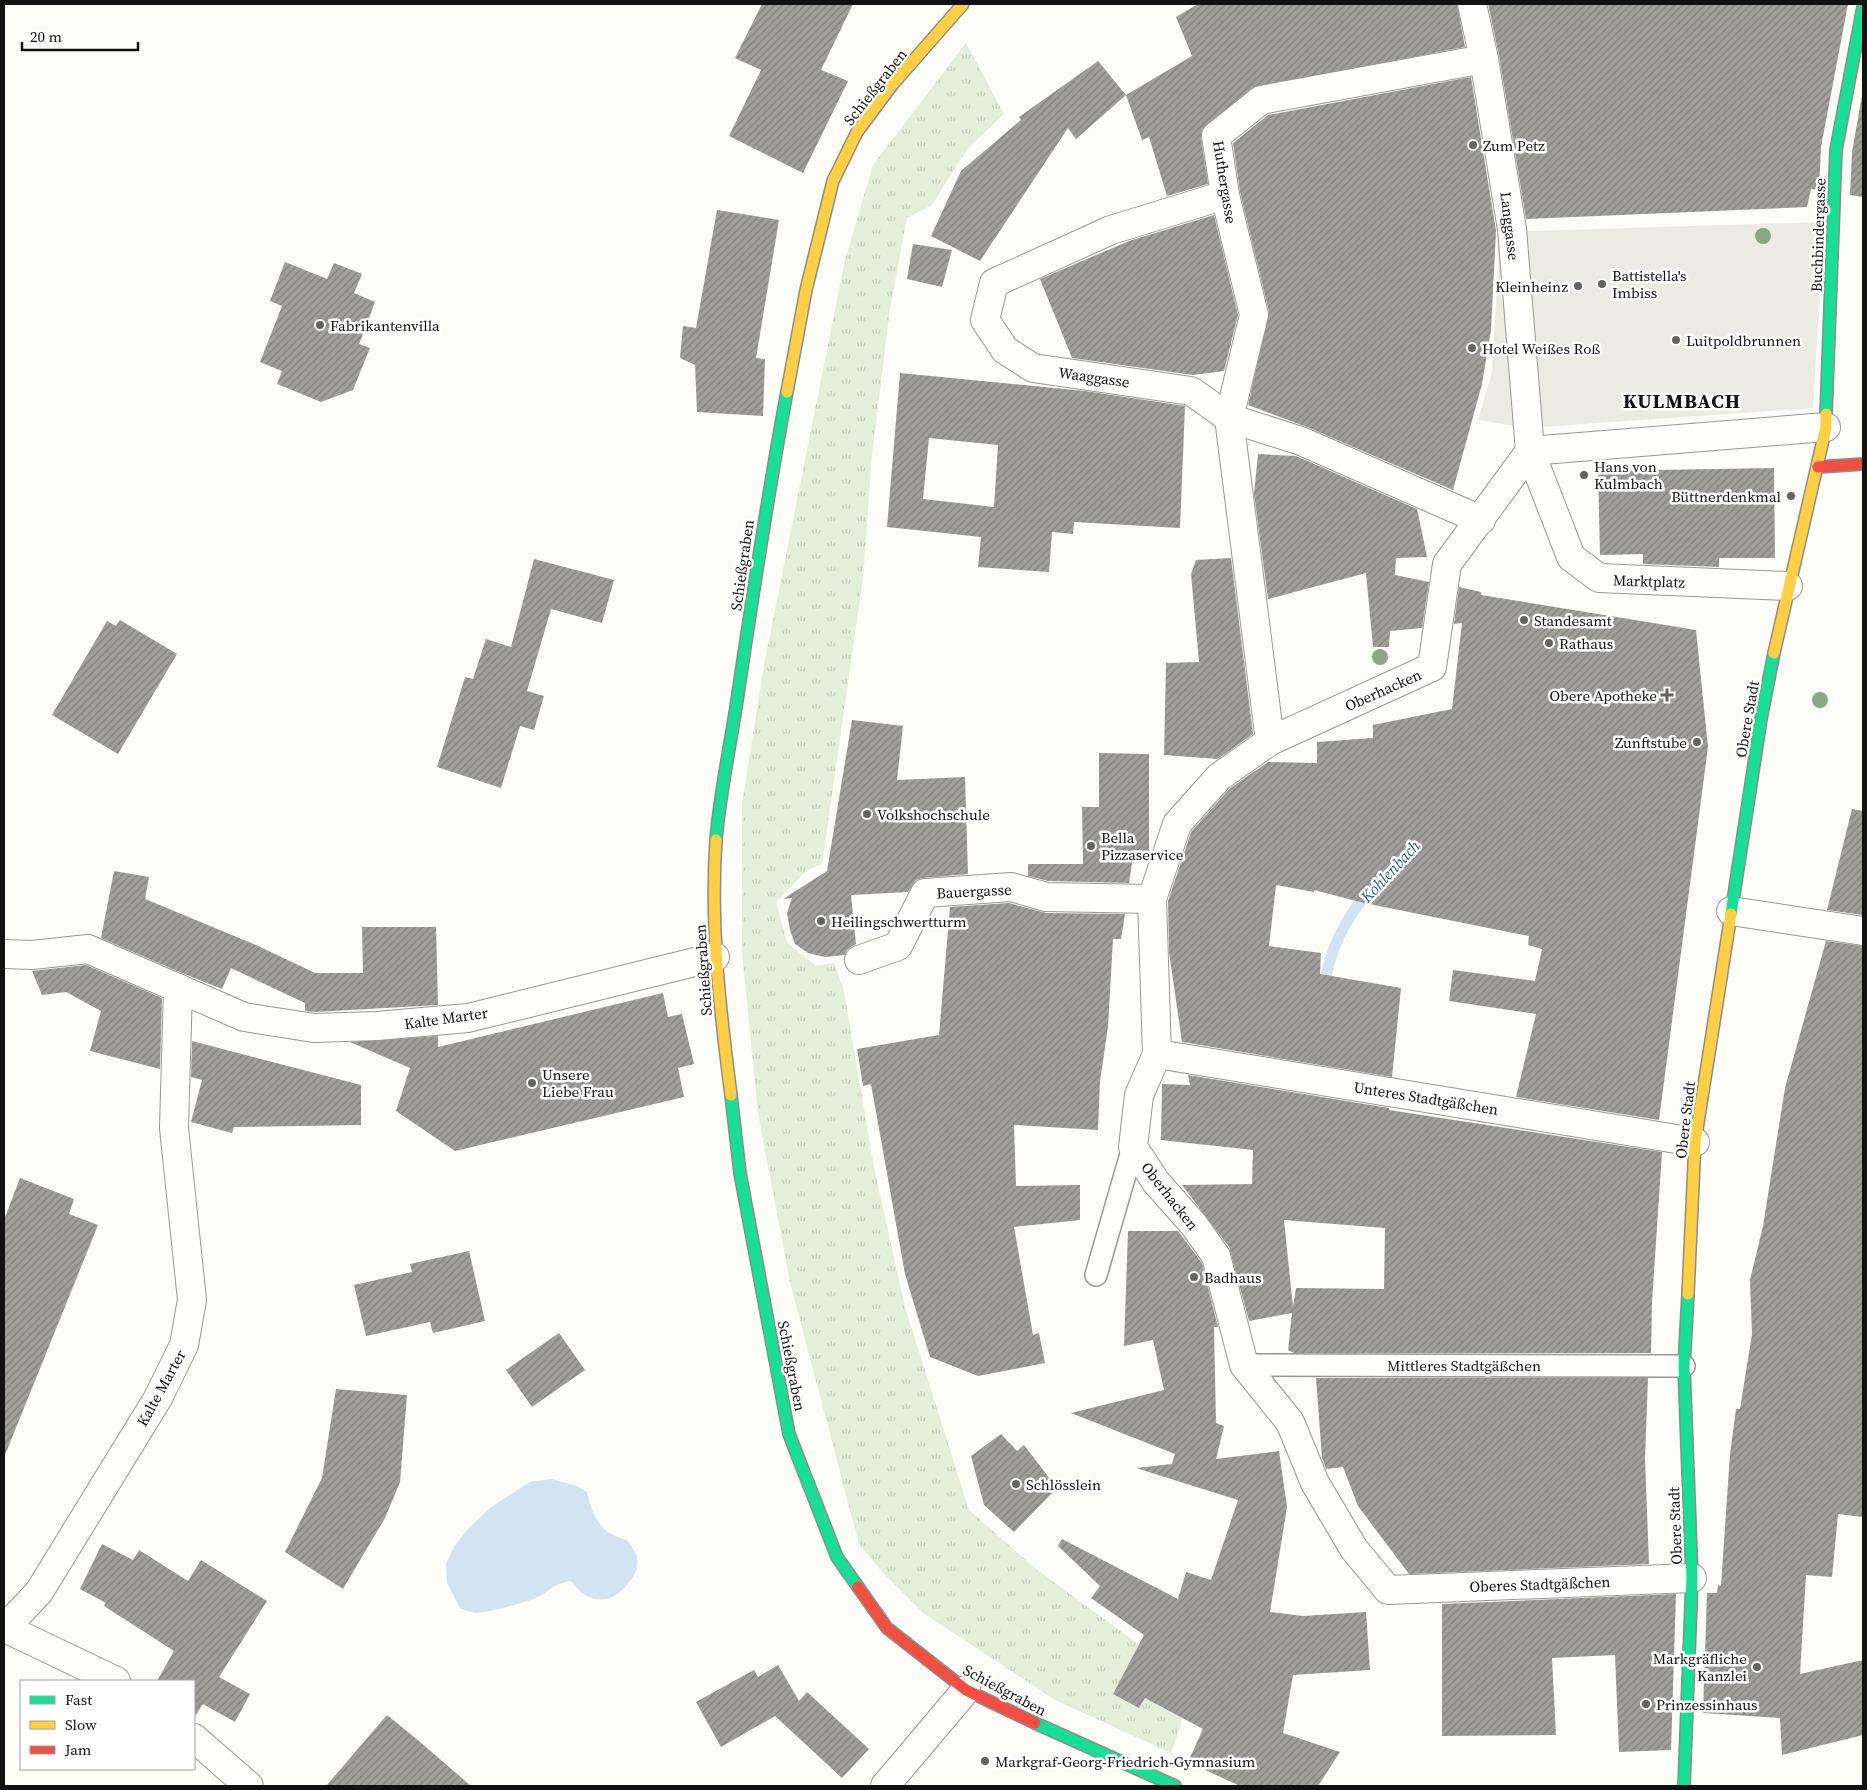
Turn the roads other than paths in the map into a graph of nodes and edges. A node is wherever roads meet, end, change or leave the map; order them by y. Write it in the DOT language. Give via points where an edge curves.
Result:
graph roads {
  1 [pos="963,4"];
  2 [pos="1472,4"];
  3 [pos="1863,7"];
  4 [pos="1484,59"];
  5 [pos="1225,196"];
  6 [pos="1229,418"];
  7 [pos="1826,427"];
  8 [pos="1530,451"];
  9 [pos="1863,464"];
  10 [pos="1818,467"];
  11 [pos="1481,520"];
  12 [pos="1788,586"];
  13 [pos="1270,741"];
  14 [pos="1152,899"];
  15 [pos="1731,911"];
  16 [pos="1863,931"];
  17 [pos="4,954"];
  18 [pos="715,957"];
  19 [pos="860,960"];
  20 [pos="178,988"];
  21 [pos="1157,1054"];
  22 [pos="1695,1142"];
  23 [pos="1133,1147"];
  24 [pos="1096,1276"];
  25 [pos="1244,1365"];
  26 [pos="1684,1366"];
  27 [pos="1692,1578"];
  28 [pos="1388,1590"];
  29 [pos="5,1628"];
  30 [pos="114,1680"];
  31 [pos="966,1690"];
  32 [pos="195,1739"];
  33 [pos="249,1786"];
  34 [pos="885,1786"];
  35 [pos="1175,1786"];
  36 [pos="1684,1786"];
  1 -- 18 [label="street, Schießgraben" via="892,84 857,132 833,181 806,290 767,495 719,801 714,872"];
  2 -- 4 [label="street, Langgasse"];
  3 -- 7 [label="street, Buchbindergasse" via="1836,150"];
  4 -- 5 [label="street, Huthergasse" via="1261,100 1216,136"];
  4 -- 8 [label="street, Langgasse" via="1512,229"];
  5 -- 6 [label="street, Huthergasse" via="1254,315"];
  5 -- 6 [label="street, Waaggasse" via="1111,230 994,283 985,320 1005,350 1033,368 1191,391"];
  6 -- 11 [label="street, Waaggasse" via="1301,441"];
  6 -- 13 [label="street"];
  7 -- 8 [label="street"];
  7 -- 10 [label="street, Buchbindergasse"];
  8 -- 11 [label="street"];
  8 -- 12 [label="street, Marktplatz" via="1571,557 1599,578"];
  9 -- 10 [label="street"];
  10 -- 12 [label="street, Obere Stadt"];
  11 -- 13 [label="street, Oberhacken" via="1447,564 1432,667"];
  12 -- 15 [label="street, Obere Stadt" via="1761,719"];
  13 -- 14 [label="street, Oberhacken" via="1219,777 1177,824"];
  14 -- 19 [label="street, Bauergasse" via="1046,897 1011,887 925,893 898,946"];
  14 -- 21 [label="street, Oberhacken"];
  15 -- 16 [label="street"];
  15 -- 22 [label="street, Obere Stadt"];
  17 -- 20 [label="street, Kalte Marter" via="32,955 88,949"];
  18 -- 20 [label="street, Kalte Marter" via="468,1018 377,1026 314,1028 244,1017"];
  18 -- 31 [label="street, Schießgraben" via="740,1173 789,1434 837,1557 887,1628"];
  20 -- 29 [label="street, Kalte Marter" via="174,1128 192,1300 184,1346 158,1398 39,1592"];
  21 -- 22 [label="street, Unteres Stadtgäßchen"];
  21 -- 23 [label="street, Oberhacken" via="1139,1095"];
  22 -- 26 [label="street, Obere Stadt"];
  23 -- 24 [label="lane"];
  23 -- 25 [label="street, Oberhacken" via="1156,1182 1216,1256"];
  25 -- 26 [label="lane, Mittleres Stadtgäßchen"];
  25 -- 28 [label="street, Oberhacken" via="1290,1422 1320,1491 1354,1548"];
  26 -- 27 [label="street, Obere Stadt"];
  27 -- 28 [label="street, Oberes Stadtgäßchen"];
  27 -- 36 [label="street, Obere Stadt"];
  29 -- 30 [label="street"];
  31 -- 34 [label="street"];
  31 -- 35 [label="street, Schießgraben" via="1086,1748"];
  32 -- 33 [label="street"];
}
